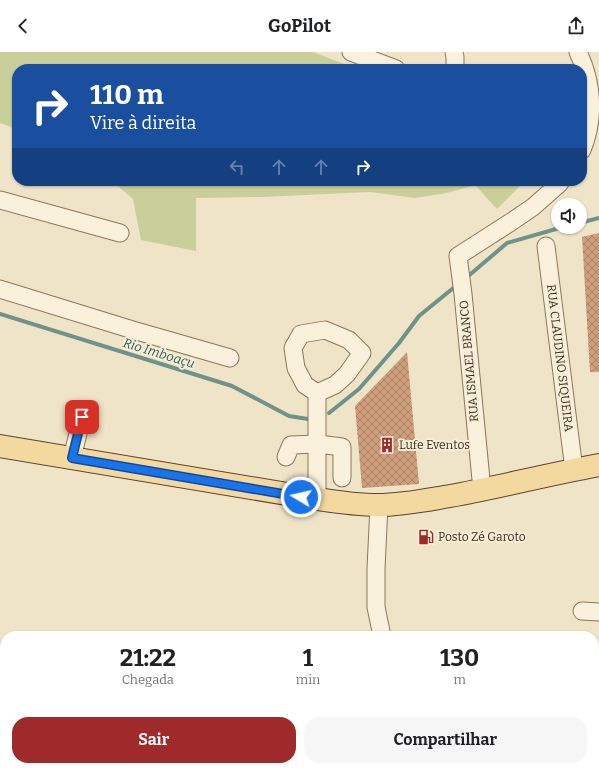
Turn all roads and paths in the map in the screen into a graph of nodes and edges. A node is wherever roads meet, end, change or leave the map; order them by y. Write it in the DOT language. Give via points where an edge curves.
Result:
graph roads {
  1 [pos="351,52"];
  2 [pos="454,52"];
  3 [pos="578,52"];
  4 [pos="383,64"];
  5 [pos="455,64"];
  6 [pos="584,64"];
  7 [pos="587,77"];
  8 [pos="587,138"];
  9 [pos="555,186"];
  10 [pos="0,200"];
  11 [pos="120,233"];
  12 [pos="546,246"];
  13 [pos="0,289"];
  14 [pos="230,358"];
  15 [pos="317,393"];
  16 [pos="82,417"];
  17 [pos="318,444"];
  18 [pos="0,446"];
  19 [pos="286,457"];
  20 [pos="72,458"];
  21 [pos="599,465"];
  22 [pos="574,470"];
  23 [pos="342,478"];
  24 [pos="482,490"];
  25 [pos="317,499"];
  26 [pos="378,506"];
  27 [pos="381,631"];
  1 -- 4 [label="street"];
  2 -- 5 [label="street"];
  3 -- 6 [label="street"];
  7 -- 8 [label="street" via="591,93 591,118"];
  9 -- 24 [label="street, RUA ISMAEL BRANCO" via="527,211 459,262"];
  10 -- 11 [label="street"];
  12 -- 22 [label="street, RUA CLAUDINO SIQUEIRA"];
  13 -- 14 [label="street"];
  15 -- 15 [label="street" via="335,385 347,374 362,353 349,340 325,330 301,334 293,348 296,368 305,385"];
  15 -- 17 [label="street"];
  16 -- 20 [label="street"];
  17 -- 19 [label="street" via="291,445"];
  17 -- 23 [label="street" via="342,447"];
  17 -- 25 [label="street"];
  18 -- 20 [label="main road"];
  20 -- 25 [label="main road"];
  21 -- 22 [label="main road"];
  22 -- 24 [label="main road"];
  24 -- 26 [label="main road"];
  25 -- 26 [label="main road"];
  26 -- 27 [label="street" via="376,607"];
}
